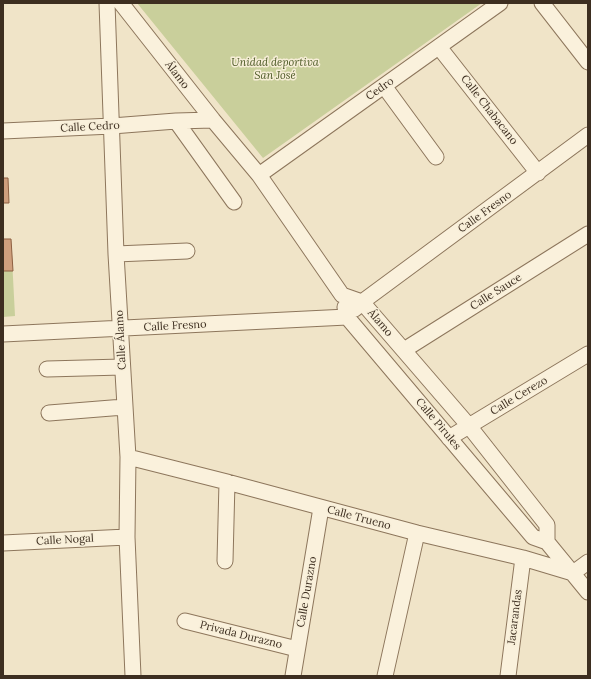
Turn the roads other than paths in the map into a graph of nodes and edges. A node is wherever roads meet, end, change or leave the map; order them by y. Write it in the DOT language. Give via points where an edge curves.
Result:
graph roads {
  1 [pos="107,3"];
  2 [pos="121,3"];
  3 [pos="500,3"];
  4 [pos="542,3"];
  5 [pos="439,47"];
  6 [pos="588,62"];
  7 [pos="384,86"];
  8 [pos="213,120"];
  9 [pos="176,121"];
  10 [pos="112,126"];
  11 [pos="3,131"];
  12 [pos="588,136"];
  13 [pos="436,157"];
  14 [pos="538,173"];
  15 [pos="259,175"];
  16 [pos="234,202"];
  17 [pos="588,234"];
  18 [pos="187,251"];
  19 [pos="116,254"];
  20 [pos="342,295"];
  21 [pos="362,302"];
  22 [pos="347,317"];
  23 [pos="120,328"];
  24 [pos="3,334"];
  25 [pos="404,350"];
  26 [pos="588,354"];
  27 [pos="122,367"];
  28 [pos="47,369"];
  29 [pos="124,406"];
  30 [pos="49,413"];
  31 [pos="469,426"];
  32 [pos="449,438"];
  33 [pos="128,457"];
  34 [pos="228,482"];
  35 [pos="321,508"];
  36 [pos="417,533"];
  37 [pos="127,537"];
  38 [pos="547,542"];
  39 [pos="3,543"];
  40 [pos="523,558"];
  41 [pos="225,561"];
  42 [pos="588,562"];
  43 [pos="573,573"];
  44 [pos="588,592"];
  45 [pos="186,621"];
  46 [pos="297,649"];
  47 [pos="133,676"];
  48 [pos="293,676"];
  49 [pos="385,676"];
  50 [pos="508,676"];
  1 -- 10 [label="street, Calle Álamo"];
  2 -- 8 [label="street, Álamo"];
  3 -- 5 [label="street, Cedro"];
  4 -- 6 [label="street"];
  5 -- 7 [label="street, Cedro"];
  5 -- 14 [label="street, Calle Chabacano"];
  7 -- 13 [label="street"];
  7 -- 15 [label="street, Cedro"];
  8 -- 9 [label="street, Calle Cedro"];
  8 -- 15 [label="street, Álamo"];
  9 -- 10 [label="street, Calle Cedro"];
  9 -- 16 [label="street"];
  10 -- 11 [label="street, Calle Cedro"];
  10 -- 19 [label="street, Calle Álamo"];
  12 -- 14 [label="street, Calle Fresno"];
  14 -- 21 [label="street, Calle Fresno"];
  15 -- 20 [label="street, Álamo"];
  17 -- 25 [label="street, Calle Sauce"];
  18 -- 19 [label="street"];
  19 -- 23 [label="street, Calle Álamo"];
  20 -- 21 [label="street, Álamo"];
  20 -- 22 [label="street, Calle Pirules"];
  21 -- 22 [label="street, Calle Fresno"];
  21 -- 25 [label="street, Álamo"];
  22 -- 23 [label="street, Calle Fresno"];
  22 -- 32 [label="street, Calle Pirules"];
  23 -- 24 [label="street, Calle Fresno"];
  23 -- 27 [label="street, Calle Álamo"];
  25 -- 31 [label="street, Álamo"];
  26 -- 31 [label="street, Calle Cerezo"];
  27 -- 28 [label="street"];
  27 -- 29 [label="street, Calle Álamo"];
  29 -- 30 [label="street"];
  29 -- 33 [label="street, Calle Álamo"];
  31 -- 32 [label="street, Calle Cerezo"];
  31 -- 38 [label="street, Álamo" via="547,525"];
  32 -- 38 [label="street, Calle Pirules" via="533,537"];
  33 -- 34 [label="street, Calle Trueno"];
  33 -- 37 [label="street, Calle Álamo"];
  34 -- 35 [label="street, Calle Trueno"];
  34 -- 41 [label="street"];
  35 -- 36 [label="street, Calle Trueno"];
  35 -- 46 [label="street, Calle Durazno"];
  36 -- 40 [label="street, Calle Trueno"];
  36 -- 49 [label="street"];
  37 -- 39 [label="street, Calle Nogal"];
  37 -- 47 [label="street, Calle Álamo"];
  38 -- 43 [label="street"];
  40 -- 43 [label="street, Calle Trueno"];
  40 -- 50 [label="street, Jacarandas"];
  42 -- 43 [label="street"];
  43 -- 44 [label="street"];
  45 -- 46 [label="street, Privada Durazno"];
  46 -- 48 [label="street, Calle Durazno"];
}
